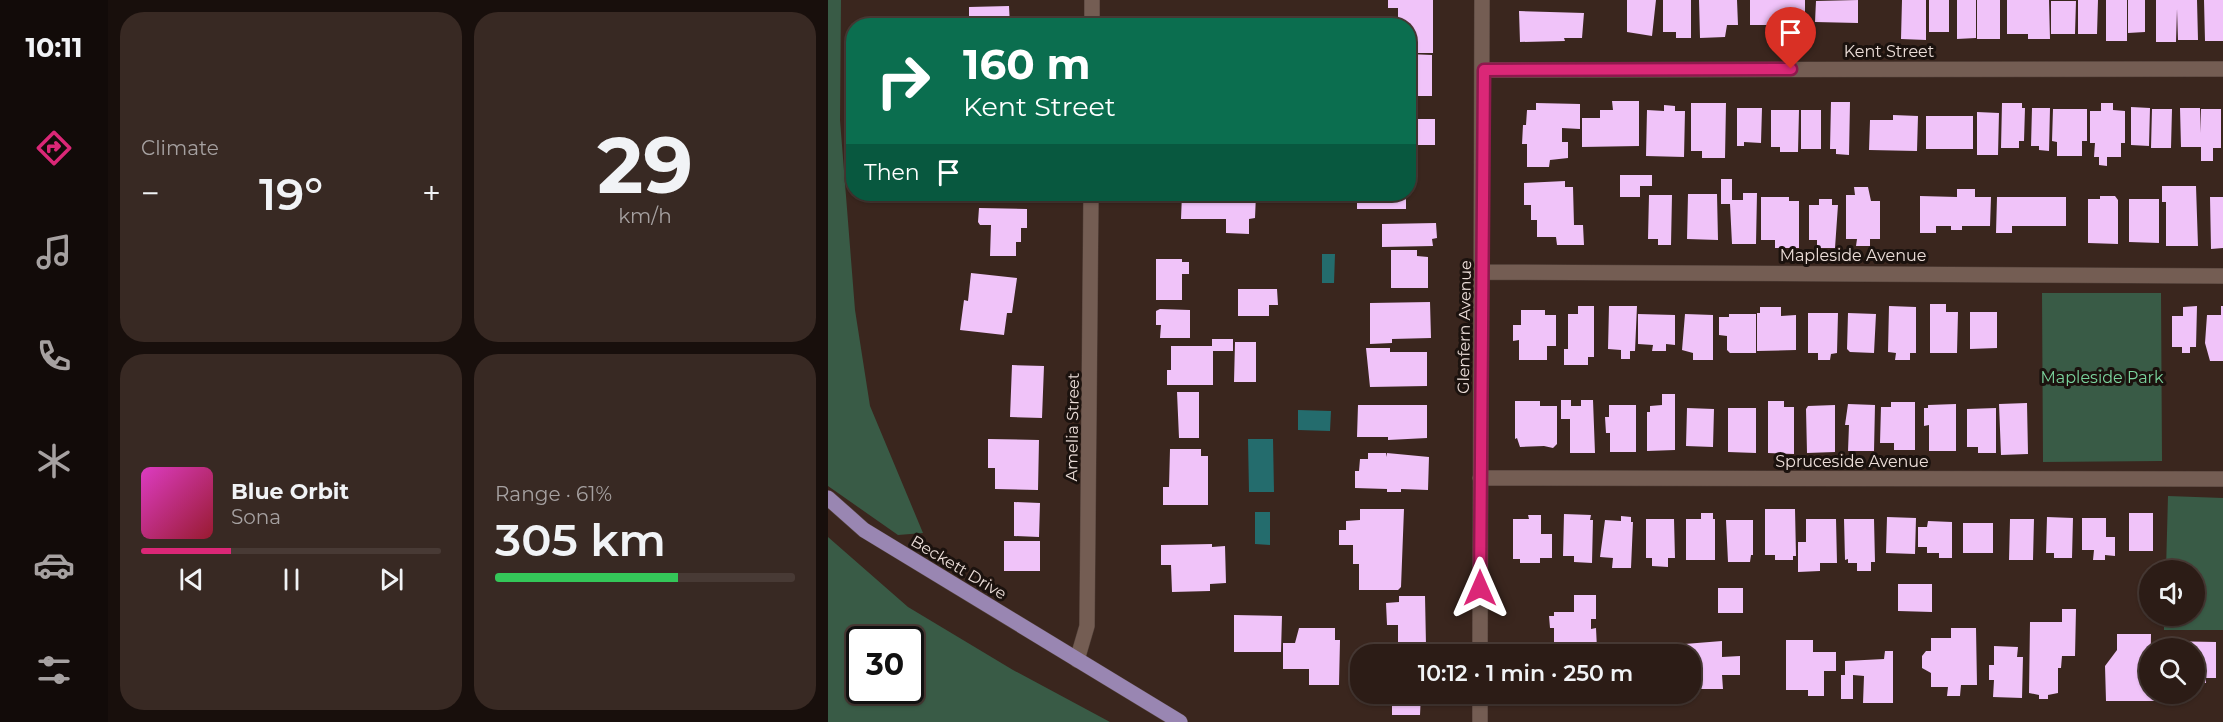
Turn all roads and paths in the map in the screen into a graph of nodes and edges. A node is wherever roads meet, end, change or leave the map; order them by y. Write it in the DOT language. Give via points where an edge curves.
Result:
graph roads {
  1 [pos="1092,0"];
  2 [pos="1482,0"];
  3 [pos="1092,18"];
  4 [pos="2223,69"];
  5 [pos="1484,70"];
  6 [pos="1091,201"];
  7 [pos="1484,272"];
  8 [pos="2223,276"];
  9 [pos="1480,478"];
  10 [pos="2223,479"];
  11 [pos="828,498"];
  12 [pos="1480,644"];
  13 [pos="1077,660"];
  14 [pos="1480,704"];
  15 [pos="1180,722"];
  16 [pos="1480,722"];
  1 -- 3 [label="street"];
  2 -- 5 [label="street, Glenfern Avenue"];
  4 -- 5 [label="street, Kent Street"];
  5 -- 7 [label="street, Glenfern Avenue"];
  6 -- 13 [label="street, Amelia Street" via="1087,626"];
  7 -- 8 [label="street, Mapleside Avenue"];
  7 -- 9 [label="street, Glenfern Avenue"];
  9 -- 10 [label="street, Spruceside Avenue"];
  9 -- 12 [label="street, Glenfern Avenue"];
  11 -- 13 [label="main road, Beckett Drive" via="864,530"];
  13 -- 15 [label="main road, Beckett Drive"];
  14 -- 16 [label="street"];
}
